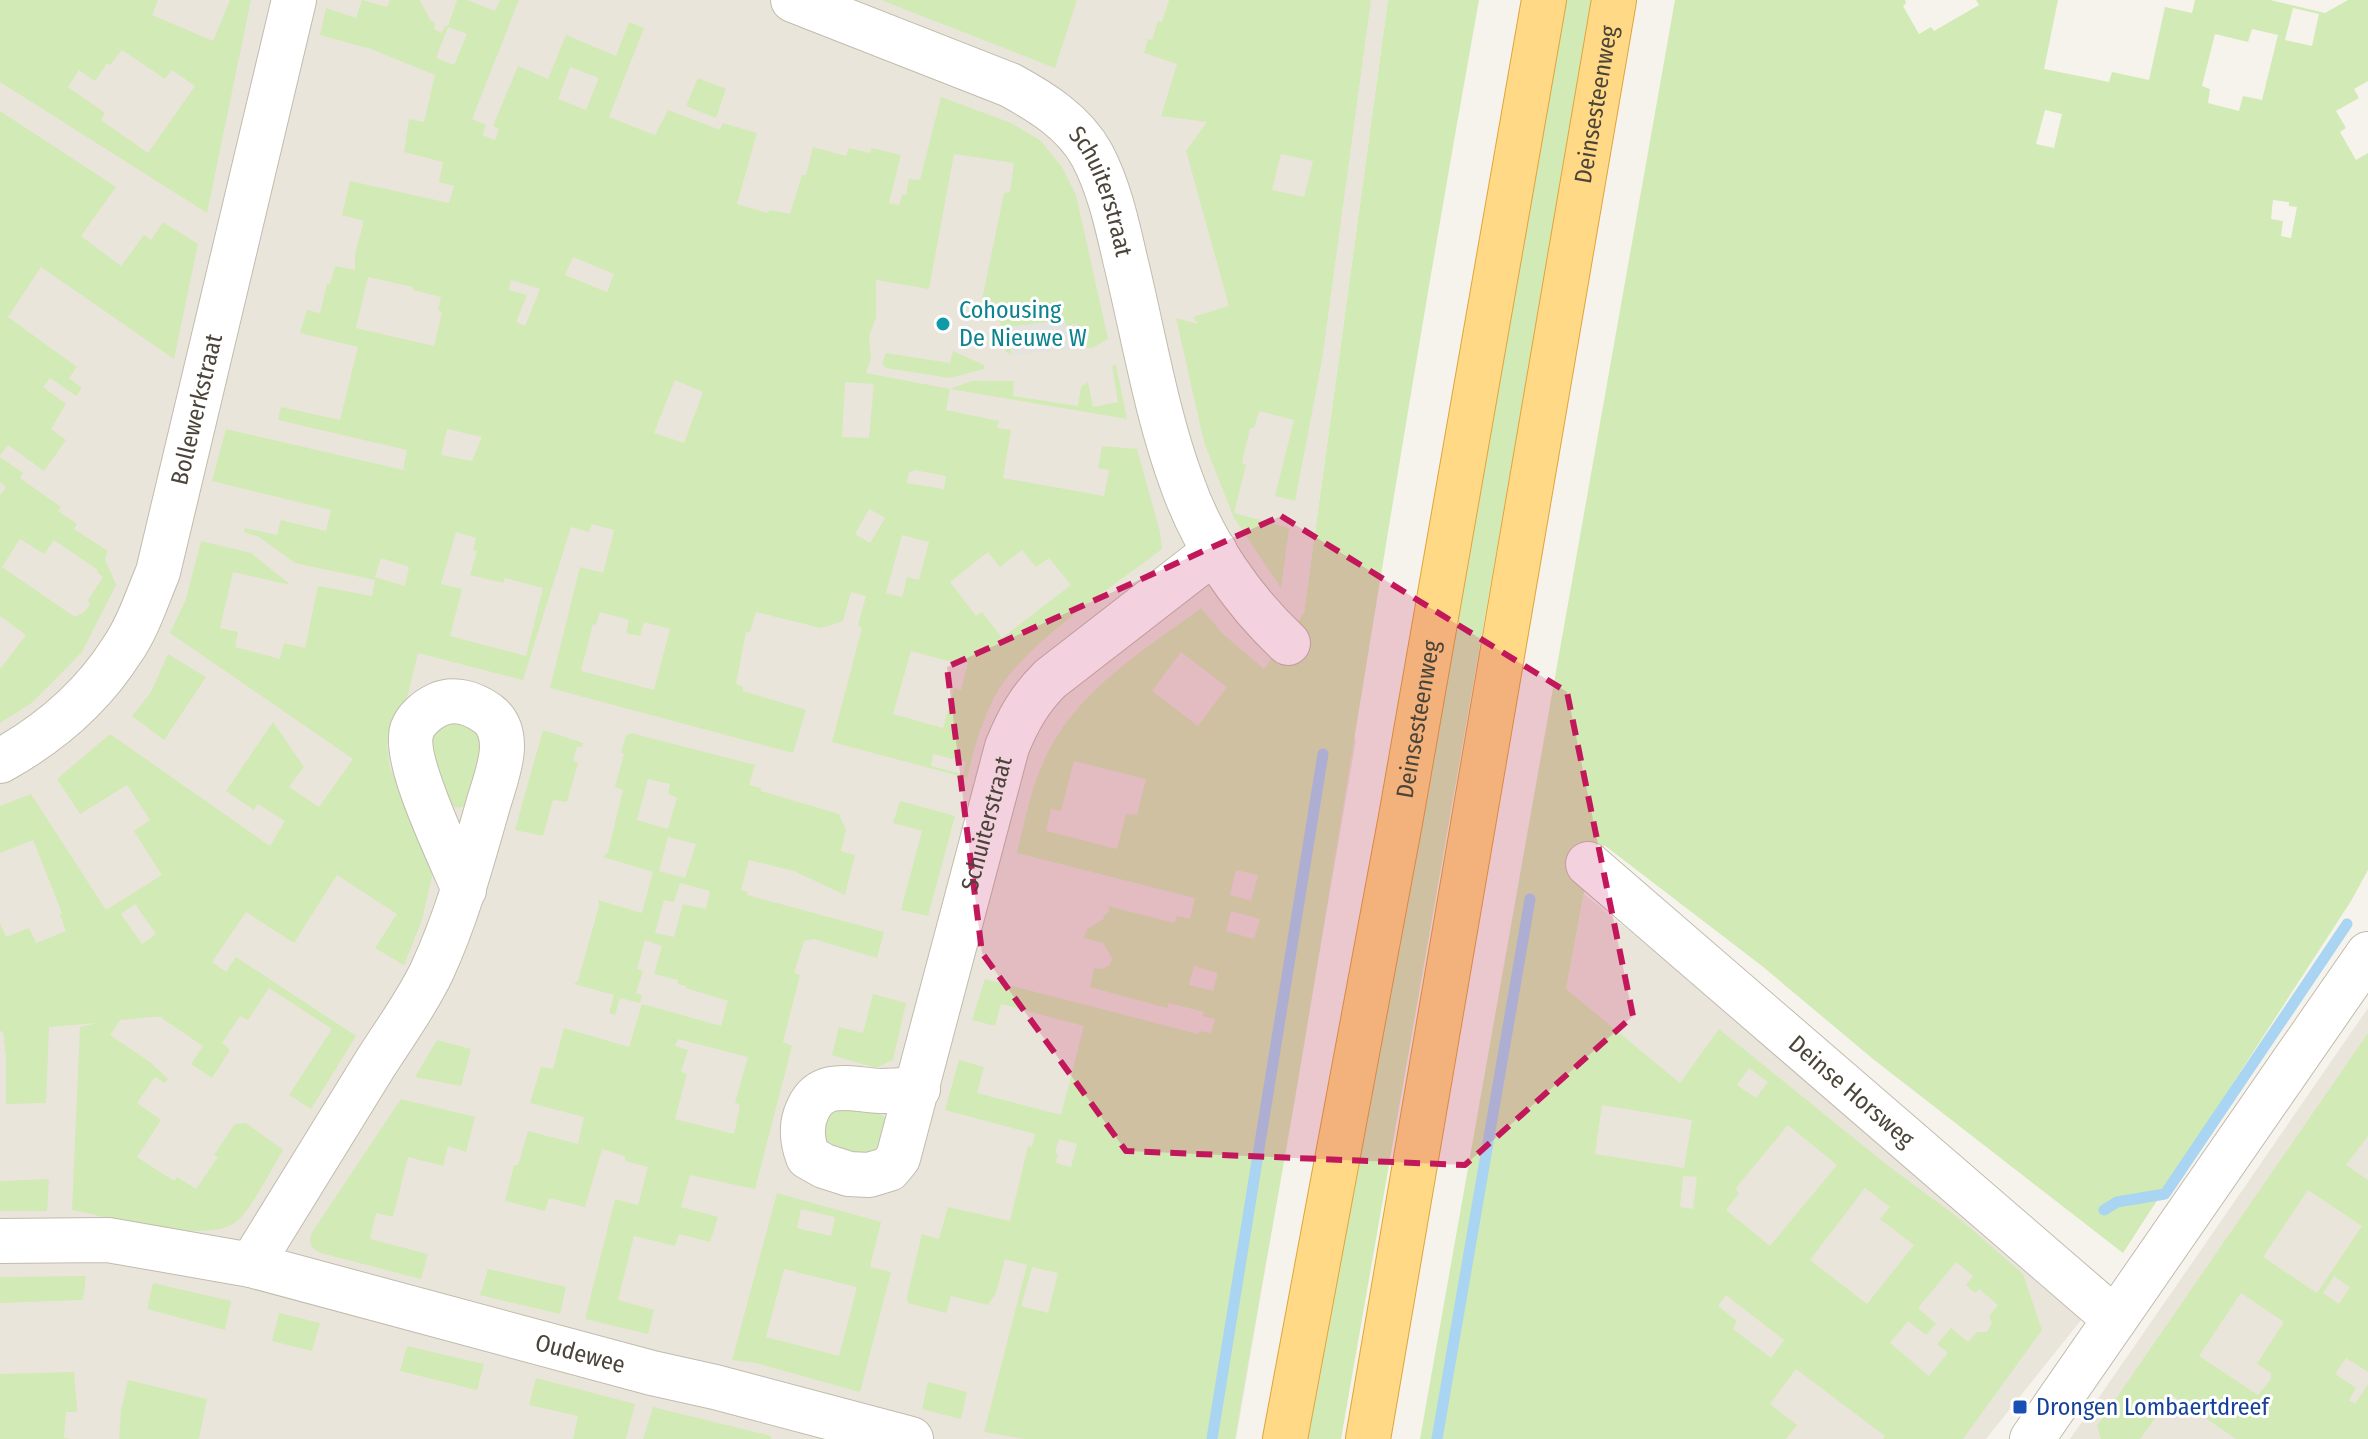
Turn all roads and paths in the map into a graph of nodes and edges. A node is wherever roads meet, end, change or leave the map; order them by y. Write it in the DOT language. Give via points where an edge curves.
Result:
graph roads {
  1 [pos="294,0"];
  2 [pos="793,0"];
  3 [pos="1544,0"];
  4 [pos="1614,0"];
  5 [pos="1215,551"];
  6 [pos="1288,643"];
  7 [pos="0,761"];
  8 [pos="1588,864"];
  9 [pos="464,890"];
  10 [pos="2368,954"];
  11 [pos="918,1089"];
  12 [pos="0,1241"];
  13 [pos="251,1265"];
  14 [pos="2115,1319"];
  15 [pos="911,1439"];
  16 [pos="1285,1439"];
  17 [pos="1368,1439"];
  18 [pos="2032,1439"];
  1 -- 7 [label="street, Bollewerkstraat" via="158,572 123,650 91,691 36,739"];
  2 -- 5 [label="street, Schuiterstraat" via="1010,85 1043,103 1091,153 1116,222 1177,467"];
  3 -- 16 [label="highway, Deinsesteenweg" via="1404,802"];
  4 -- 17 [label="highway, Deinsesteenweg"];
  5 -- 6 [label="street, Schuiterstraat" via="1265,622"];
  5 -- 11 [label="street, Schuiterstraat" via="1050,679 1018,718"];
  8 -- 14 [label="street, Deinse Horsweg"];
  9 -- 13 [label="street" via="431,973"];
  10 -- 14 [label="street"];
  12 -- 13 [label="street, Oudewee" via="108,1240"];
  13 -- 15 [label="street, Oudewee"];
  14 -- 18 [label="street"];
}
